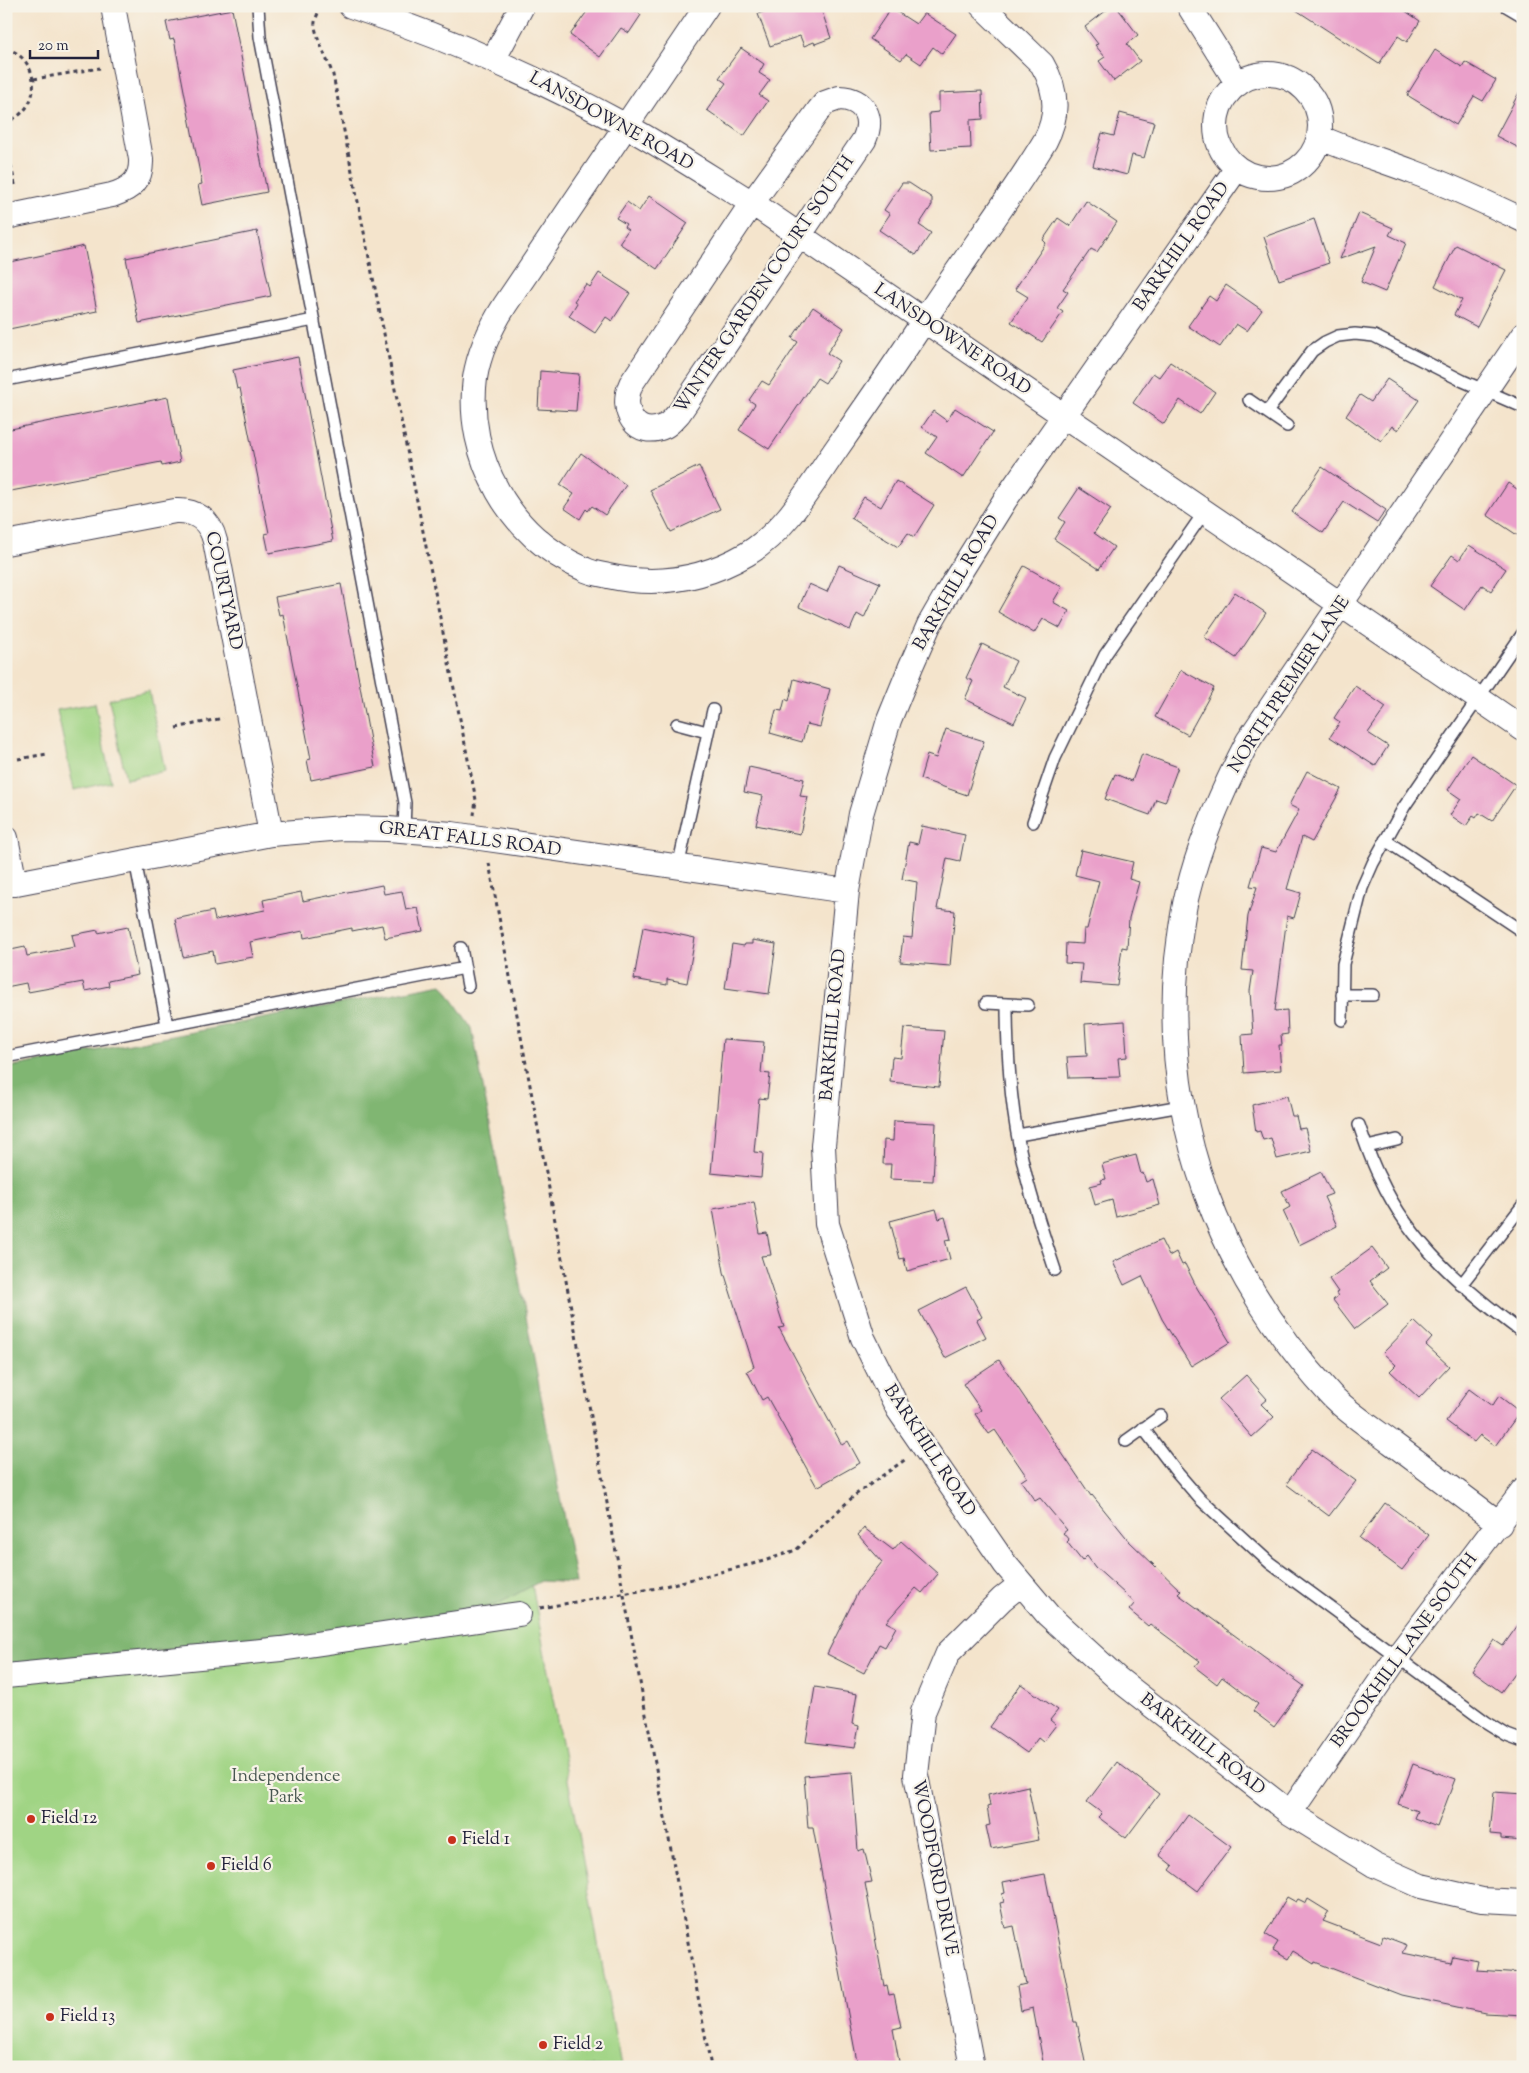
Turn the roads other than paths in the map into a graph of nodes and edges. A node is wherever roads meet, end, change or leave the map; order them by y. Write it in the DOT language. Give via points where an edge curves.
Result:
graph roads {
  1 [pos="114,6"];
  2 [pos="258,6"];
  3 [pos="522,6"];
  4 [pos="708,6"];
  5 [pos="982,6"];
  6 [pos="1188,6"];
  7 [pos="1506,6"];
  8 [pos="353,7"];
  9 [pos="1523,16"];
  10 [pos="493,60"];
  11 [pos="1238,84"];
  12 [pos="626,126"];
  13 [pos="1319,137"];
  14 [pos="1237,168"];
  15 [pos="752,203"];
  16 [pos="6,217"];
  17 [pos="1523,220"];
  18 [pos="800,236"];
  19 [pos="314,320"];
  20 [pos="924,321"];
  21 [pos="1523,335"];
  22 [pos="6,380"];
  23 [pos="1486,391"];
  24 [pos="1249,400"];
  25 [pos="1523,407"];
  26 [pos="1267,412"];
  27 [pos="1064,415"];
  28 [pos="1287,426"];
  29 [pos="1205,511"];
  30 [pos="6,543"];
  31 [pos="1341,605"];
  32 [pos="1523,634"];
  33 [pos="1478,699"];
  34 [pos="713,710"];
  35 [pos="677,724"];
  36 [pos="1523,729"];
  37 [pos="707,732"];
  38 [pos="1033,822"];
  39 [pos="404,830"];
  40 [pos="271,834"];
  41 [pos="6,838"];
  42 [pos="1385,840"];
  43 [pos="135,860"];
  44 [pos="678,867"];
  45 [pos="11,884"];
  46 [pos="847,890"];
  47 [pos="1523,932"];
  48 [pos="461,948"];
  49 [pos="465,968"];
  50 [pos="468,986"];
  51 [pos="1373,994"];
  52 [pos="1342,995"];
  53 [pos="986,1003"];
  54 [pos="1007,1004"];
  55 [pos="1028,1005"];
  56 [pos="1342,1020"];
  57 [pos="167,1025"];
  58 [pos="6,1056"];
  59 [pos="1181,1106"];
  60 [pos="1358,1124"];
  61 [pos="1018,1134"];
  62 [pos="1397,1140"];
  63 [pos="1367,1147"];
  64 [pos="1523,1205"];
  65 [pos="1055,1270"];
  66 [pos="1461,1285"];
  67 [pos="1523,1333"];
  68 [pos="1161,1416"];
  69 [pos="1143,1428"];
  70 [pos="1126,1441"];
  71 [pos="1523,1491"];
  72 [pos="1500,1524"];
  73 [pos="1021,1584"];
  74 [pos="519,1614"];
  75 [pos="1397,1657"];
  76 [pos="6,1676"];
  77 [pos="1523,1741"];
  78 [pos="1290,1813"];
  79 [pos="1523,1902"];
  80 [pos="972,2067"];
  1 -- 16 [label="street" via="141,159 136,183 126,191 112,195"];
  2 -- 19 [label="lane" via="260,37"];
  3 -- 10 [label="street"];
  4 -- 12 [label="street"];
  5 -- 20 [label="street" via="1042,64 1053,86 1055,115 1052,128 1032,162"];
  6 -- 11 [label="street"];
  7 -- 9 [label="lane"];
  8 -- 10 [label="street, LANSDOWNE ROAD"];
  10 -- 12 [label="street, LANSDOWNE ROAD"];
  11 -- 13 [label="street" via="1261,75 1293,80 1314,102 1321,124"];
  11 -- 14 [label="street" via="1222,102 1216,126 1218,140"];
  12 -- 15 [label="street, LANSDOWNE ROAD"];
  12 -- 20 [label="street" via="496,319 475,378 476,428 489,476 517,519 561,557 585,570 638,581 664,581 686,579 726,566 750,552 777,530 797,506"];
  13 -- 14 [label="street" via="1309,159 1294,172 1261,178"];
  13 -- 17 [label="street" via="1461,190"];
  14 -- 27 [label="street, BARKHILL ROAD"];
  15 -- 18 [label="street, LANSDOWNE ROAD"];
  15 -- 18 [label="street, WINTER GARDEN COURT SOUTH" via="825,103 848,98 858,104 868,120 867,133"];
  15 -- 18 [label="street, WINTER GARDEN COURT SOUTH" via="631,384 626,409 639,426 647,429 665,426 676,417"];
  18 -- 20 [label="street, LANSDOWNE ROAD"];
  19 -- 22 [label="lane"];
  19 -- 39 [label="lane" via="404,803"];
  20 -- 27 [label="street, LANSDOWNE ROAD"];
  21 -- 23 [label="street, NORTH PREMIER LANE"];
  23 -- 25 [label="lane"];
  23 -- 26 [label="lane" via="1374,336 1356,334 1338,336 1312,351"];
  23 -- 31 [label="street, NORTH PREMIER LANE"];
  24 -- 26 [label="lane"];
  26 -- 28 [label="lane"];
  27 -- 29 [label="street, LANSDOWNE ROAD"];
  27 -- 46 [label="street, BARKHILL ROAD" via="1005,500 952,585 914,658 889,720 873,772 861,814"];
  29 -- 31 [label="street, LANSDOWNE ROAD"];
  29 -- 38 [label="lane" via="1105,655 1055,758"];
  30 -- 40 [label="street, COURTYARD" via="175,511 189,512 211,527"];
  31 -- 33 [label="street, LANSDOWNE ROAD"];
  31 -- 59 [label="street, NORTH PREMIER LANE" via="1248,741 1201,845 1187,892 1174,993"];
  32 -- 33 [label="lane"];
  33 -- 36 [label="street, LANSDOWNE ROAD"];
  33 -- 42 [label="lane"];
  34 -- 37 [label="lane"];
  35 -- 37 [label="lane"];
  37 -- 44 [label="lane"];
  39 -- 40 [label="street, GREAT FALLS ROAD" via="343,828"];
  39 -- 44 [label="street, GREAT FALLS ROAD"];
  40 -- 43 [label="street, GREAT FALLS ROAD"];
  41 -- 45 [label="street"];
  42 -- 47 [label="lane"];
  42 -- 52 [label="lane" via="1362,888 1345,956"];
  43 -- 45 [label="street, GREAT FALLS ROAD"];
  43 -- 57 [label="lane"];
  44 -- 46 [label="street, GREAT FALLS ROAD"];
  46 -- 73 [label="street, BARKHILL ROAD" via="823,1146 827,1224 863,1338 898,1409"];
  48 -- 49 [label="lane"];
  49 -- 50 [label="lane"];
  49 -- 57 [label="lane"];
  51 -- 52 [label="lane"];
  52 -- 56 [label="lane"];
  53 -- 54 [label="lane"];
  54 -- 55 [label="lane"];
  54 -- 61 [label="lane" via="1011,1090"];
  57 -- 58 [label="lane"];
  59 -- 61 [label="lane"];
  59 -- 72 [label="street, NORTH PREMIER LANE" via="1210,1208 1232,1256 1290,1345 1332,1396"];
  60 -- 63 [label="lane"];
  61 -- 65 [label="lane" via="1034,1207"];
  62 -- 63 [label="lane"];
  63 -- 66 [label="lane" via="1380,1178 1416,1237"];
  64 -- 66 [label="lane"];
  66 -- 67 [label="lane"];
  68 -- 69 [label="lane"];
  69 -- 70 [label="lane"];
  69 -- 75 [label="lane" via="1200,1499 1236,1533 1270,1563"];
  71 -- 72 [label="street, BROOKHILL LANE SOUTH"];
  72 -- 75 [label="street, BROOKHILL LANE SOUTH"];
  73 -- 78 [label="street, BARKHILL ROAD" via="1048,1615 1118,1679"];
  73 -- 80 [label="street, WOODFORD DRIVE" via="948,1654 923,1712 916,1775"];
  74 -- 76 [label="street" via="281,1649"];
  75 -- 77 [label="lane" via="1486,1722"];
  75 -- 78 [label="street, BROOKHILL LANE SOUTH"];
  78 -- 79 [label="street, BARKHILL ROAD" via="1374,1865 1422,1886 1482,1900"];
}
